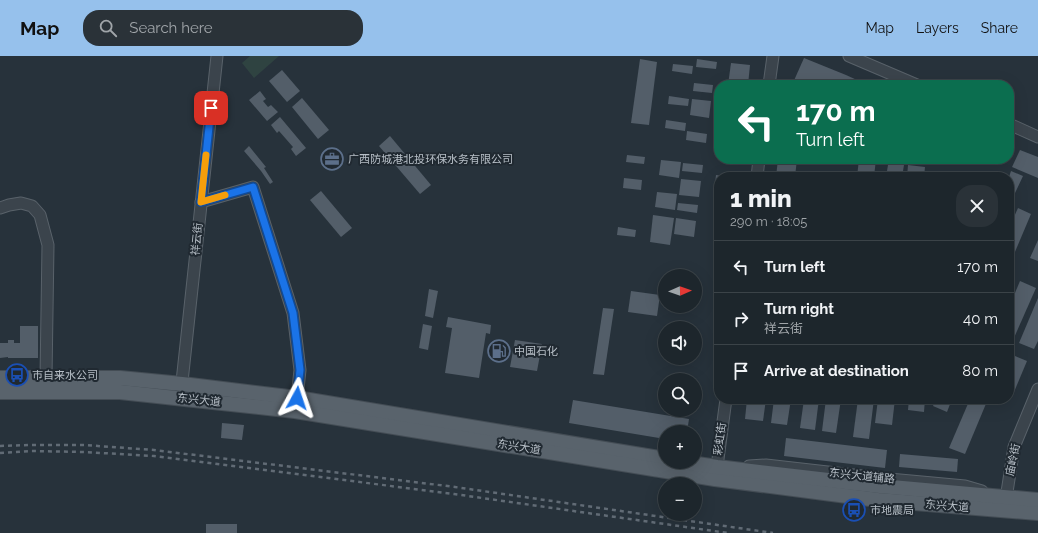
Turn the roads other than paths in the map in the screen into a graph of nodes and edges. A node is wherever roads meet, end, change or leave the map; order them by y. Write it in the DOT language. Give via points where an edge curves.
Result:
graph roads {
  1 [pos="217,56"];
  2 [pos="773,56"];
  3 [pos="849,56"];
  4 [pos="770,80"];
  5 [pos="905,80"];
  6 [pos="1014,126"];
  7 [pos="1038,137"];
  8 [pos="201,202"];
  9 [pos="0,208"];
  10 [pos="0,378"];
  11 [pos="46,378"];
  12 [pos="182,384"];
  13 [pos="1038,389"];
  14 [pos="0,392"];
  15 [pos="180,398"];
  16 [pos="297,398"];
  17 [pos="725,404"];
  18 [pos="658,458"];
  19 [pos="702,468"];
  20 [pos="805,470"];
  21 [pos="716,473"];
  22 [pos="819,479"];
  23 [pos="865,481"];
  24 [pos="1038,500"];
  25 [pos="1005,504"];
  26 [pos="1038,513"];
  1 -- 8 [label="street, 祥云街"];
  2 -- 4 [label="street"];
  3 -- 5 [label="street"];
  6 -- 7 [label="street"];
  8 -- 12 [label="street, 祥云街"];
  8 -- 16 [label="street" via="253,187 293,313 300,370"];
  9 -- 11 [label="street" via="21,203 32,206 40,215 42,222 48,245"];
  10 -- 11 [label="main road, 东兴大道"];
  11 -- 12 [label="main road, 东兴大道" via="120,378"];
  12 -- 15 [label="street, 祥云街"];
  12 -- 16 [label="main road, 东兴大道"];
  13 -- 25 [label="street, 庙岭街" via="1014,447"];
  14 -- 15 [label="main road, 东兴大道" via="120,392"];
  15 -- 21 [label="main road, 东兴大道" via="295,411"];
  16 -- 18 [label="main road, 东兴大道"];
  17 -- 21 [label="street, 彩虹街"];
  19 -- 21 [label="main road, 东兴大道"];
  20 -- 21 [label="street, 东兴大道辅路" via="766,465"];
  20 -- 22 [label="street"];
  20 -- 23 [label="street, 东兴大道辅路"];
  21 -- 22 [label="main road, 东兴大道"];
  21 -- 25 [label="main road, 东兴大道" via="878,500"];
  22 -- 23 [label="main road, 东兴大道"];
  23 -- 25 [label="main road, 东兴大道"];
  24 -- 25 [label="main road, 东兴大道"];
  25 -- 26 [label="main road, 东兴大道"];
}
